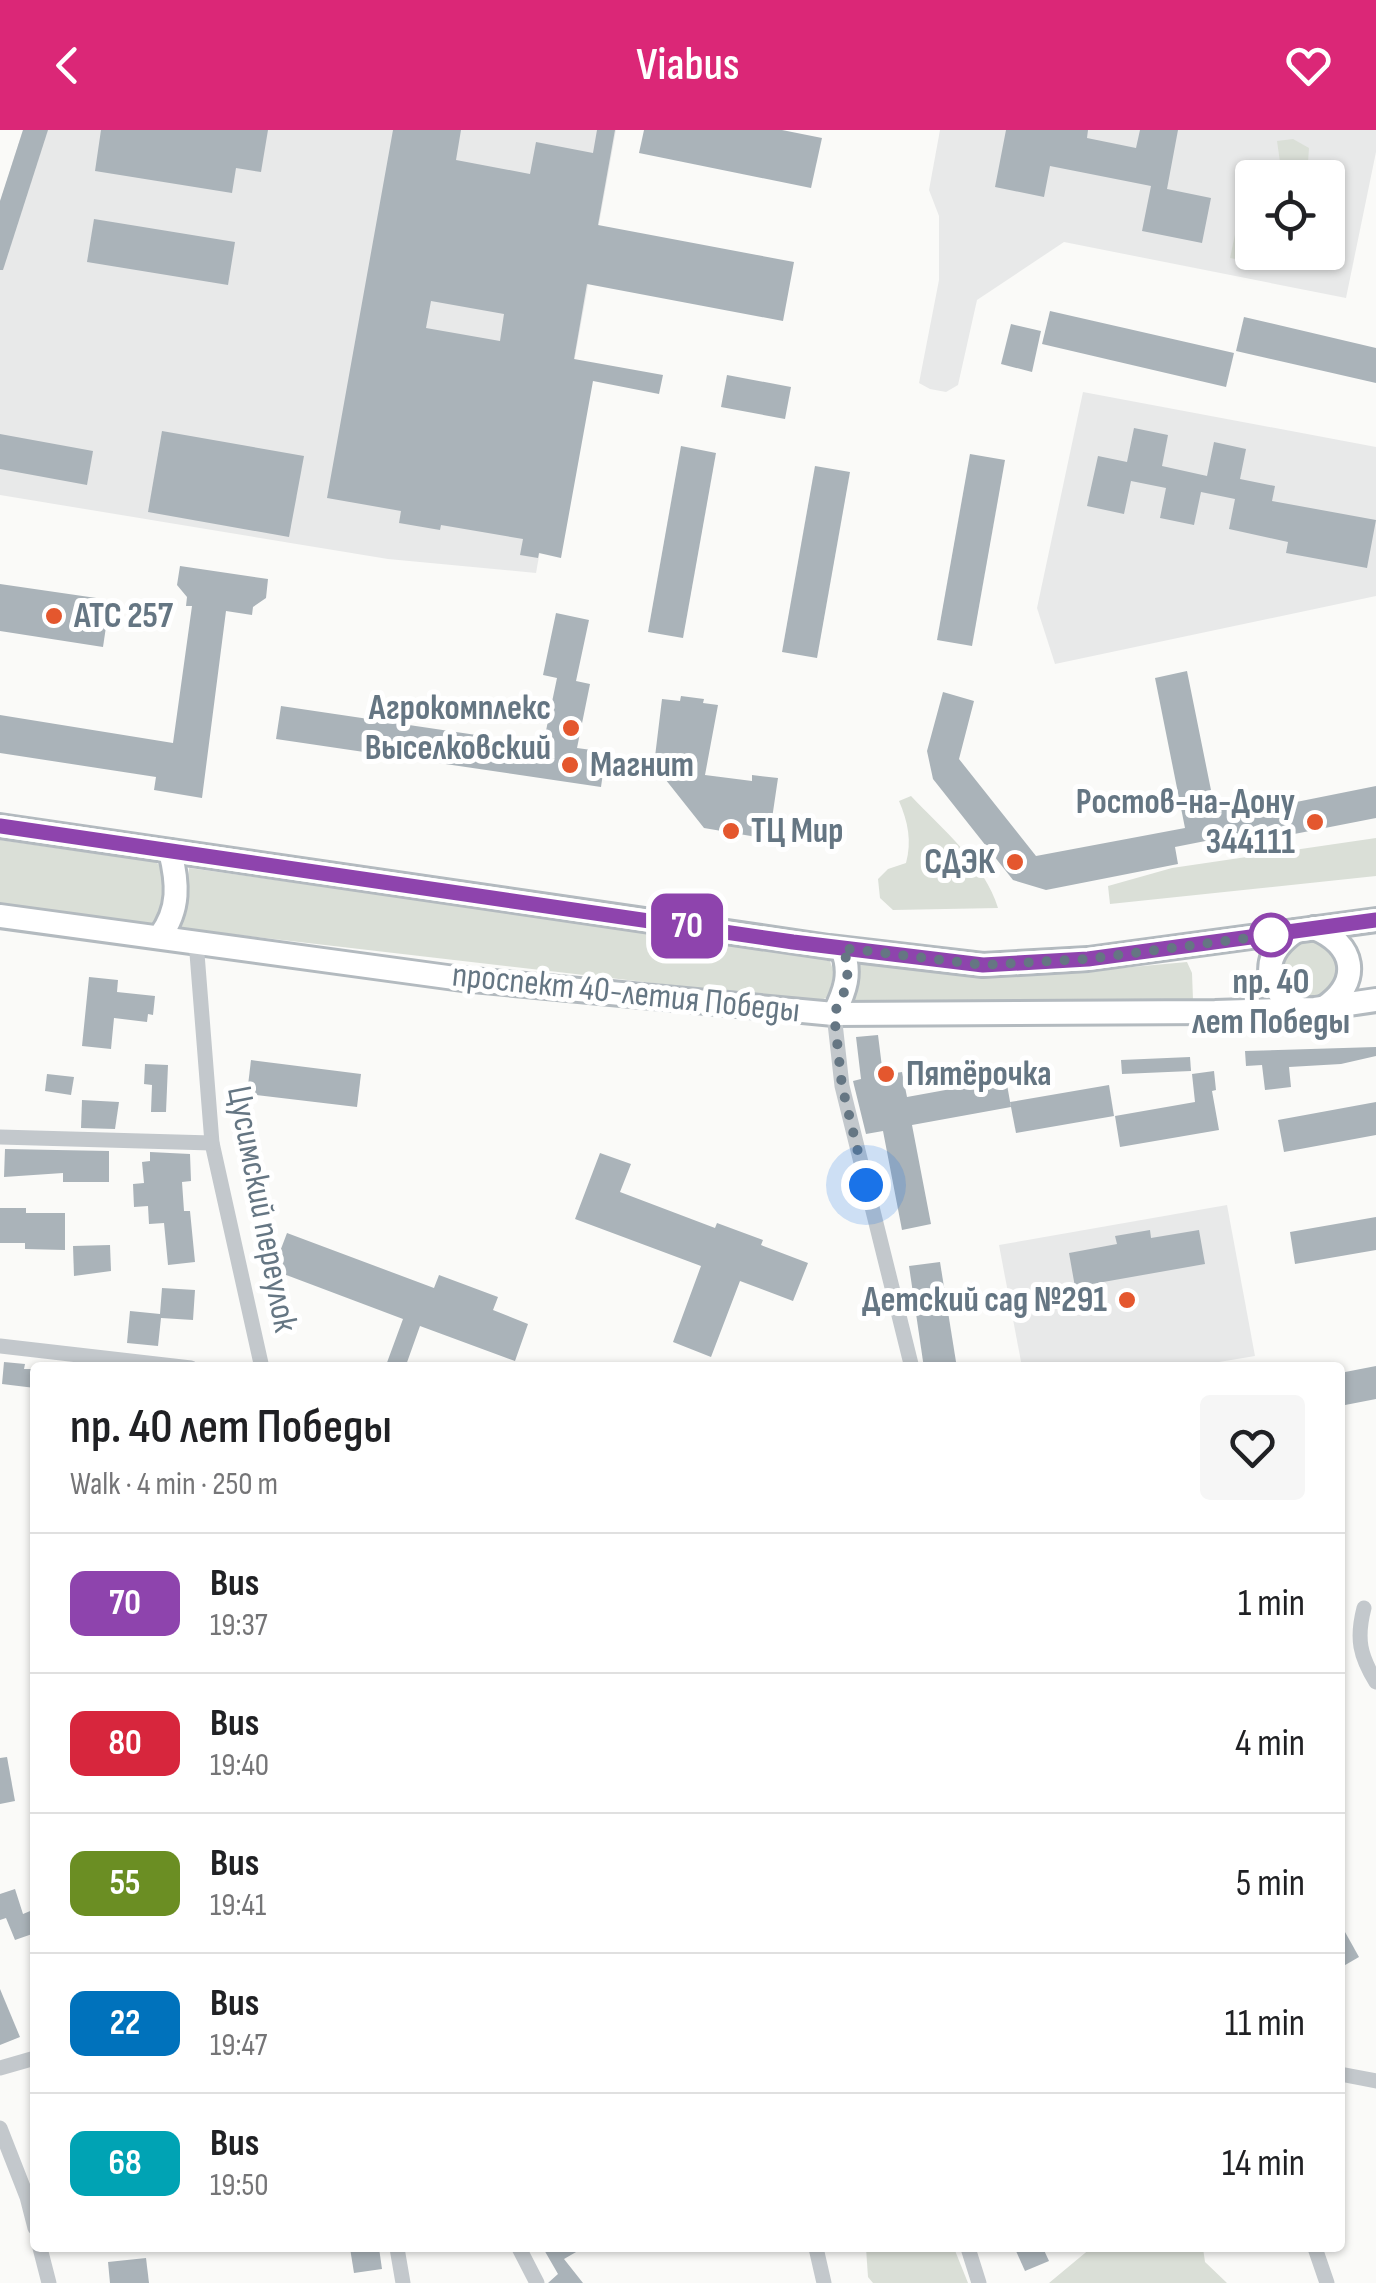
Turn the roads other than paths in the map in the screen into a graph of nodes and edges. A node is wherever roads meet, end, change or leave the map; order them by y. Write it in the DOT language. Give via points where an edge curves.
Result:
graph roads {
  1 [pos="0,826"];
  2 [pos="170,851"];
  3 [pos="0,916"];
  4 [pos="1376,920"];
  5 [pos="1305,930"];
  6 [pos="160,936"];
  7 [pos="196,941"];
  8 [pos="842,948"];
  9 [pos="1376,1000"];
  10 [pos="1325,1007"];
  11 [pos="1300,1009"];
  12 [pos="834,1014"];
  13 [pos="0,1137"];
  14 [pos="212,1142"];
  15 [pos="0,1346"];
  16 [pos="139,1362"];
  17 [pos="261,1362"];
  18 [pos="911,1362"];
  19 [pos="1364,1608"];
  20 [pos="1376,1682"];
  21 [pos="30,2059"];
  22 [pos="0,2068"];
  23 [pos="1345,2075"];
  24 [pos="1376,2081"];
  25 [pos="0,2128"];
  26 [pos="30,2209"];
  27 [pos="41,2252"];
  28 [pos="399,2252"];
  29 [pos="522,2252"];
  30 [pos="817,2252"];
  31 [pos="969,2252"];
  32 [pos="1316,2252"];
  33 [pos="48,2283"];
  34 [pos="403,2283"];
  35 [pos="537,2283"];
  36 [pos="824,2283"];
  37 [pos="979,2283"];
  38 [pos="1326,2283"];
  1 -- 2 [label="main road, проспект 40-летия Победы"];
  2 -- 6 [label="main road" via="176,898"];
  2 -- 8 [label="main road, проспект 40-летия Победы"];
  3 -- 6 [label="main road, проспект 40-летия Победы"];
  4 -- 5 [label="main road, проспект 40-летия Победы"];
  5 -- 8 [label="main road, проспект 40-летия Победы" via="1088,959 983,965"];
  5 -- 10 [label="main road" via="1335,938 1349,963 1343,991"];
  5 -- 11 [label="main road" via="1279,943 1270,972 1281,997"];
  6 -- 7 [label="main road, проспект 40-летия Победы"];
  7 -- 12 [label="main road, проспект 40-летия Победы" via="462,978"];
  7 -- 14 [label="street, Цусимский переулок"];
  8 -- 12 [label="main road" via="849,966"];
  9 -- 10 [label="main road, проспект 40-летия Победы"];
  10 -- 11 [label="main road, проспект 40-летия Победы"];
  11 -- 12 [label="main road, проспект 40-летия Победы"];
  12 -- 18 [label="street" via="842,1086"];
  13 -- 14 [label="street"];
  14 -- 17 [label="street, Цусимский переулок"];
  15 -- 16 [label="street"];
  19 -- 20 [label="street" via="1360,1657"];
  21 -- 22 [label="street"];
  23 -- 24 [label="street"];
  25 -- 26 [label="street"];
  27 -- 33 [label="street"];
  28 -- 34 [label="street"];
  29 -- 35 [label="street"];
  30 -- 36 [label="street"];
  31 -- 37 [label="street"];
  32 -- 38 [label="street"];
}
